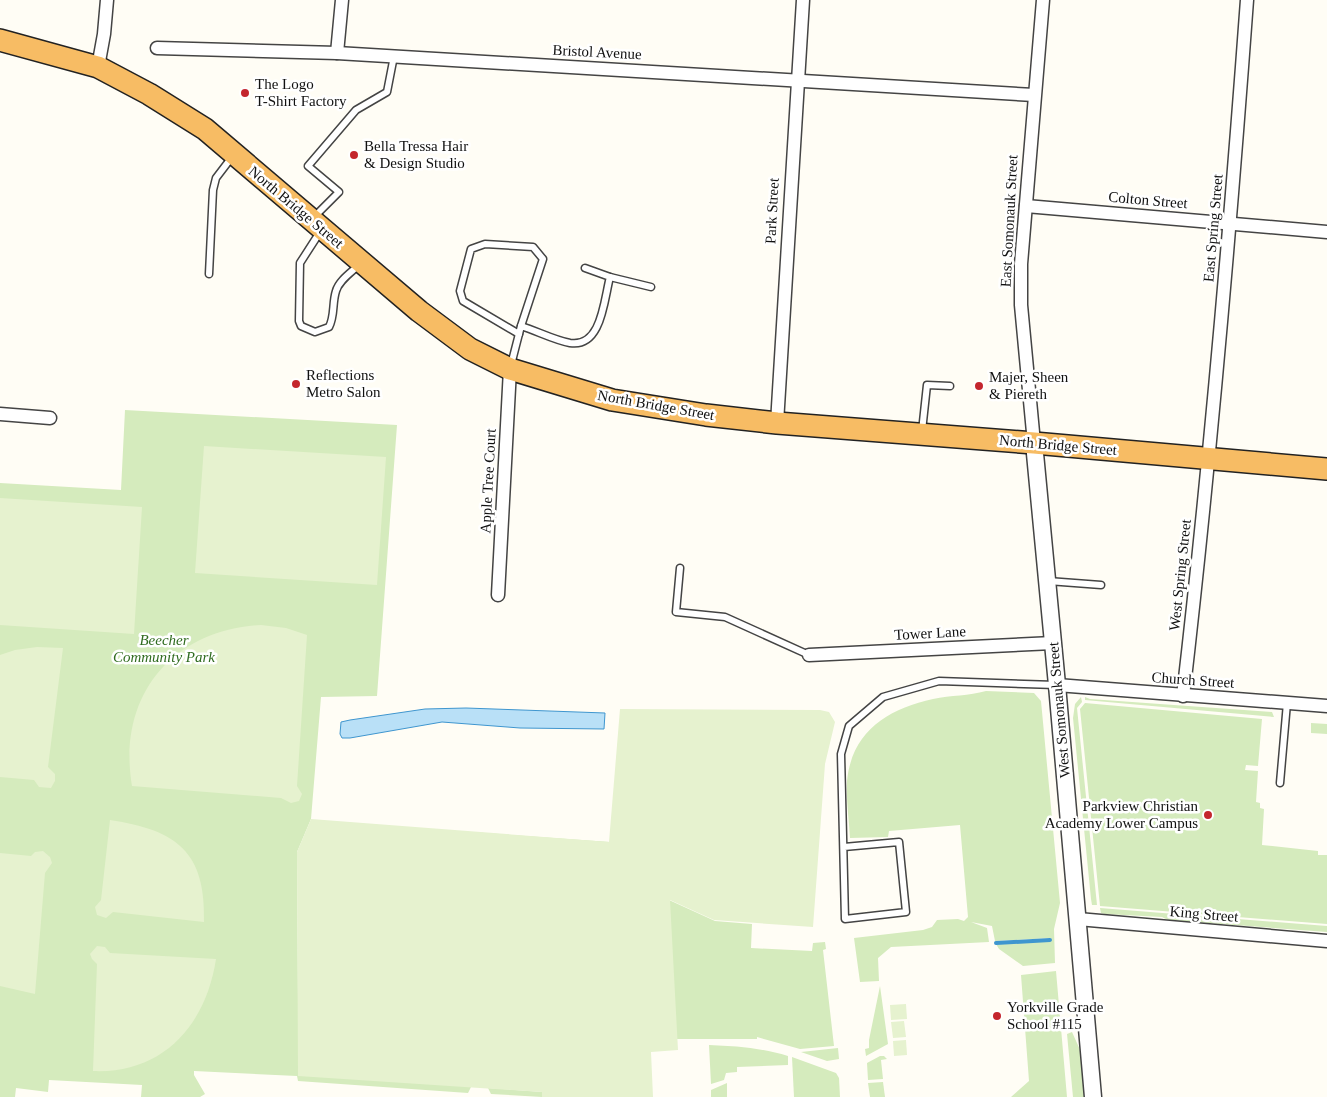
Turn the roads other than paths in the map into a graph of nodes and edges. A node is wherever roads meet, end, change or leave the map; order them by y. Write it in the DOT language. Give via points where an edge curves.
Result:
graph roads {
  1 [pos="107,0"];
  2 [pos="342,0"];
  3 [pos="803,0"];
  4 [pos="1043,0"];
  5 [pos="1247,0"];
  6 [pos="3,39"];
  7 [pos="158,48"];
  8 [pos="336,53"];
  9 [pos="394,56"];
  10 [pos="98,67"];
  11 [pos="797,79"];
  12 [pos="1034,95"];
  13 [pos="234,154"];
  14 [pos="1026,206"];
  15 [pos="317,224"];
  16 [pos="1230,224"];
  17 [pos="1327,232"];
  18 [pos="362,263"];
  19 [pos="585,268"];
  20 [pos="209,274"];
  21 [pos="610,277"];
  22 [pos="651,287"];
  23 [pos="521,326"];
  24 [pos="519,334"];
  25 [pos="510,369"];
  26 [pos="950,386"];
  27 [pos="0,414"];
  28 [pos="50,418"];
  29 [pos="777,424"];
  30 [pos="922,434"];
  31 [pos="1034,443"];
  32 [pos="1209,458"];
  33 [pos="1327,469"];
  34 [pos="680,568"];
  35 [pos="1047,581"];
  36 [pos="1101,585"];
  37 [pos="498,595"];
  38 [pos="1053,643"];
  39 [pos="809,655"];
  40 [pos="1057,685"];
  41 [pos="1182,696"];
  42 [pos="1287,702"];
  43 [pos="1327,706"];
  44 [pos="1280,783"];
  45 [pos="844,847"];
  46 [pos="1078,919"];
  47 [pos="1327,941"];
  48 [pos="1093,1097"];
  1 -- 10 [label="street"];
  2 -- 8 [label="street"];
  3 -- 11 [label="street, Park Street"];
  4 -- 12 [label="street, East Somonauk Street"];
  5 -- 16 [label="street, East Spring Street"];
  6 -- 10 [label="highway, North Bridge Street"];
  7 -- 8 [label="street, Bristol Avenue"];
  8 -- 9 [label="street, Bristol Avenue"];
  9 -- 11 [label="street, Bristol Avenue"];
  9 -- 15 [label="lane" via="387,92 356,110 308,166 338,192"];
  10 -- 13 [label="highway, North Bridge Street" via="205,129"];
  11 -- 12 [label="street, Bristol Avenue"];
  11 -- 29 [label="street, Park Street"];
  12 -- 14 [label="street, East Somonauk Street"];
  13 -- 15 [label="highway, North Bridge Street"];
  13 -- 20 [label="lane" via="216,178 213,190"];
  14 -- 16 [label="street, Colton Street"];
  14 -- 31 [label="street, East Somonauk Street" via="1021,305"];
  15 -- 18 [label="highway, North Bridge Street"];
  15 -- 18 [label="lane" via="300,263 301,326 316,332 329,327 338,285"];
  16 -- 17 [label="street, Colton Street"];
  16 -- 32 [label="street, East Spring Street"];
  18 -- 25 [label="highway, North Bridge Street" via="470,349"];
  19 -- 21 [label="lane"];
  21 -- 22 [label="lane"];
  21 -- 23 [label="lane" via="597,330 587,340 571,343"];
  23 -- 24 [label="lane"];
  23 -- 24 [label="lane" via="543,259 533,247 485,244 471,249 460,291 463,301"];
  24 -- 25 [label="lane"];
  25 -- 29 [label="highway, North Bridge Street" via="612,400"];
  25 -- 37 [label="street, Apple Tree Court"];
  26 -- 30 [label="lane" via="926,385"];
  27 -- 28 [label="street"];
  29 -- 30 [label="highway, North Bridge Street"];
  30 -- 31 [label="highway, North Bridge Street"];
  31 -- 32 [label="highway, North Bridge Street"];
  31 -- 35 [label="street, West Somonauk Street"];
  32 -- 33 [label="highway, North Bridge Street"];
  32 -- 41 [label="street, West Spring Street"];
  34 -- 39 [label="lane" via="676,612 725,617"];
  35 -- 36 [label="lane"];
  35 -- 38 [label="street, West Somonauk Street"];
  38 -- 39 [label="street, Tower Lane"];
  38 -- 40 [label="street, West Somonauk Street"];
  40 -- 41 [label="street, Church Street"];
  40 -- 45 [label="lane" via="940,681 883,697 849,726 841,754"];
  40 -- 46 [label="street, West Somonauk Street"];
  41 -- 42 [label="street, Church Street"];
  42 -- 43 [label="street, Church Street"];
  42 -- 44 [label="lane"];
  45 -- 45 [label="lane" via="899,842 906,912 845,919"];
  46 -- 47 [label="street, King Street"];
  46 -- 48 [label="street, West Somonauk Street"];
}
